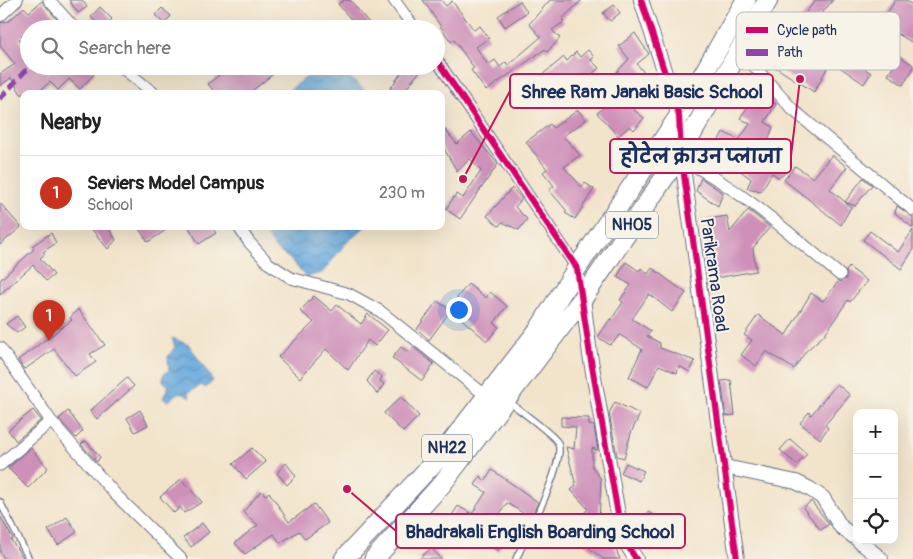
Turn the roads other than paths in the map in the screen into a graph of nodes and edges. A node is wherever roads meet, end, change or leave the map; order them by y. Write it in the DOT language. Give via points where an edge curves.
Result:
graph roads {
  1 [pos="17,0"];
  2 [pos="48,0"];
  3 [pos="394,0"];
  4 [pos="641,0"];
  5 [pos="746,0"];
  6 [pos="768,0"];
  7 [pos="739,12"];
  8 [pos="761,12"];
  9 [pos="0,16"];
  10 [pos="736,17"];
  11 [pos="67,20"];
  12 [pos="408,20"];
  13 [pos="736,55"];
  14 [pos="758,70"];
  15 [pos="445,72"];
  16 [pos="131,75"];
  17 [pos="150,90"];
  18 [pos="679,116"];
  19 [pos="682,156"];
  20 [pos="913,210"];
  21 [pos="241,230"];
  22 [pos="577,268"];
  23 [pos="840,275"];
  24 [pos="583,298"];
  25 [pos="0,348"];
  26 [pos="499,401"];
  27 [pos="51,421"];
  28 [pos="0,465"];
  29 [pos="725,467"];
  30 [pos="0,502"];
  31 [pos="853,537"];
  32 [pos="862,544"];
  33 [pos="29,559"];
  34 [pos="181,559"];
  35 [pos="344,559"];
  36 [pos="374,559"];
  37 [pos="516,559"];
  38 [pos="636,559"];
  39 [pos="737,559"];
  40 [pos="881,559"];
  1 -- 9 [label="street"];
  2 -- 11 [label="street"];
  3 -- 12 [label="street"];
  4 -- 18 [label="street, Parikrama Road"];
  5 -- 7 [label="highway, NH22"];
  6 -- 8 [label="highway"];
  10 -- 18 [label="highway, NH22"];
  13 -- 19 [label="highway"];
  14 -- 20 [label="street" via="792,109"];
  15 -- 22 [label="street"];
  16 -- 17 [label="street"];
  18 -- 19 [label="street, Parikrama Road"];
  18 -- 22 [label="highway, NH22"];
  19 -- 23 [label="street" via="758,208"];
  19 -- 24 [label="highway, NH05"];
  19 -- 29 [label="street, Parikrama Road"];
  21 -- 26 [label="street" via="268,263 291,278 349,294 380,311"];
  22 -- 24 [label="street"];
  22 -- 26 [label="highway, NH22"];
  24 -- 26 [label="highway, NH22"];
  24 -- 38 [label="street" via="622,537"];
  25 -- 27 [label="street"];
  26 -- 35 [label="highway, NH22" via="442,454"];
  26 -- 36 [label="highway, NH22" via="442,484"];
  26 -- 37 [label="lane" via="555,439 559,449 537,518"];
  27 -- 28 [label="street"];
  27 -- 34 [label="street" via="115,494"];
  29 -- 31 [label="street" via="796,482 810,489 823,498 841,527"];
  29 -- 39 [label="street, Parikrama Road"];
  30 -- 33 [label="lane"];
  32 -- 40 [label="street"];
}
